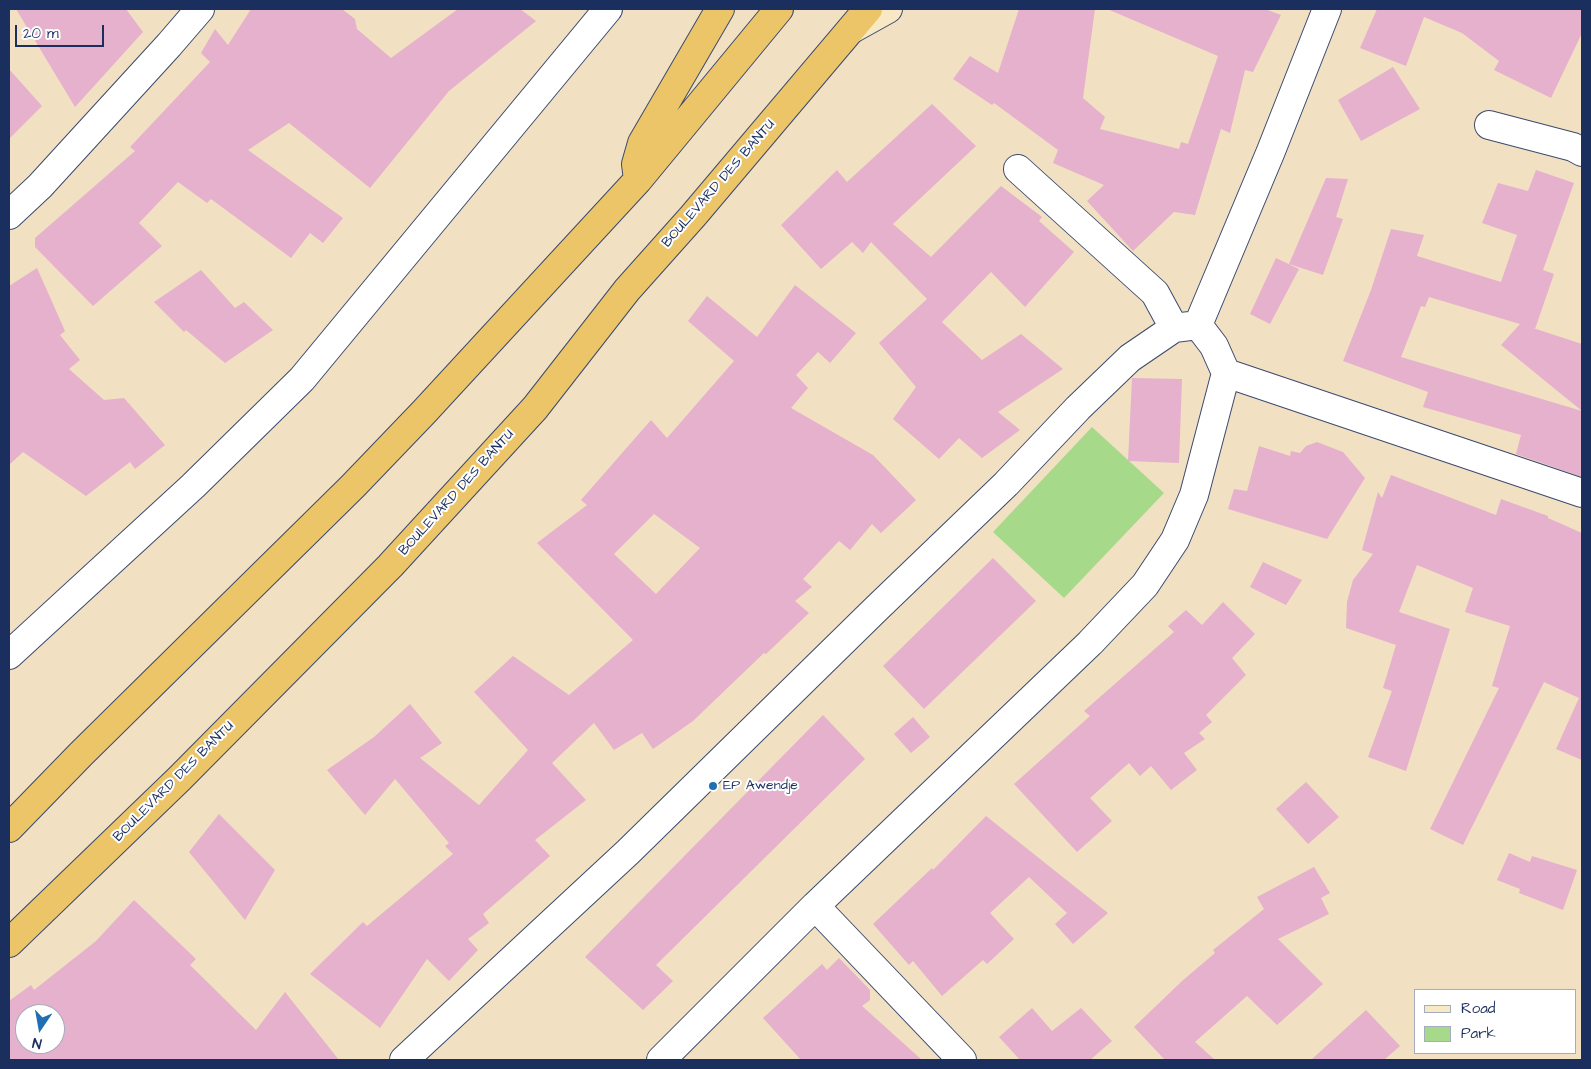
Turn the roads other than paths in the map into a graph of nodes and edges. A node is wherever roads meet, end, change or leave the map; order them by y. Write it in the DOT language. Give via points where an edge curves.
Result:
graph roads {
  1 [pos="200,9"];
  2 [pos="608,9"];
  3 [pos="720,9"];
  4 [pos="779,9"];
  5 [pos="888,9"];
  6 [pos="1327,9"];
  7 [pos="860,19"];
  8 [pos="1489,125"];
  9 [pos="1582,152"];
  10 [pos="1018,169"];
  11 [pos="638,180"];
  12 [pos="9,215"];
  13 [pos="1186,327"];
  14 [pos="1226,373"];
  15 [pos="1582,493"];
  16 [pos="9,655"];
  17 [pos="9,828"];
  18 [pos="814,906"];
  19 [pos="9,943"];
  20 [pos="404,1060"];
  21 [pos="662,1060"];
  22 [pos="962,1060"];
  1 -- 12 [label="street" via="46,179"];
  2 -- 16 [label="street" via="302,379 193,486"];
  3 -- 11 [label="highway" via="642,143 636,164"];
  4 -- 11 [label="highway"];
  5 -- 7 [label="main road"];
  6 -- 13 [label="street" via="1271,151"];
  7 -- 19 [label="highway, BOULEVARD DES BANTU" via="627,290 535,408 390,566 179,779"];
  8 -- 9 [label="street"];
  10 -- 13 [label="street" via="1155,293"];
  11 -- 17 [label="highway" via="353,486"];
  13 -- 14 [label="street" via="1214,346"];
  13 -- 20 [label="street" via="1130,358 1006,484 635,845"];
  14 -- 15 [label="street"];
  14 -- 18 [label="street" via="1194,495 1175,540 1145,585 1083,650"];
  18 -- 21 [label="street"];
  18 -- 22 [label="street"];
}
